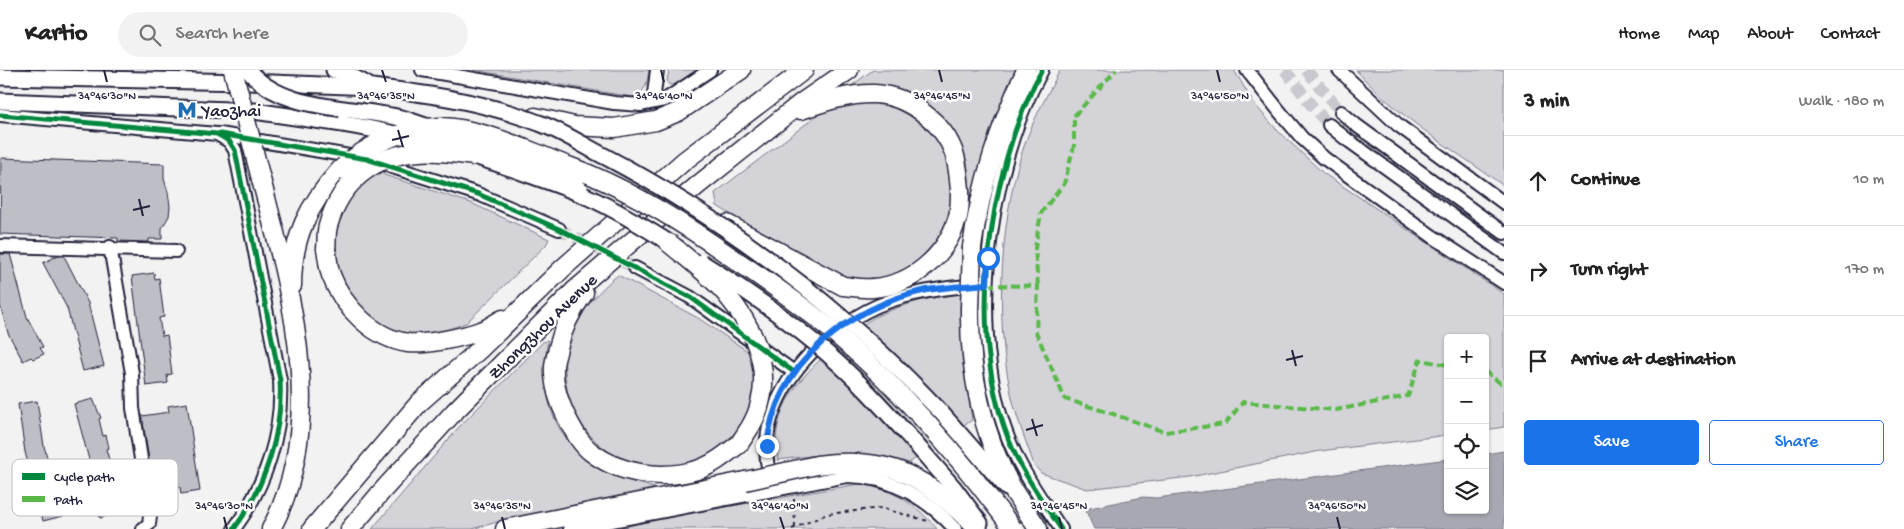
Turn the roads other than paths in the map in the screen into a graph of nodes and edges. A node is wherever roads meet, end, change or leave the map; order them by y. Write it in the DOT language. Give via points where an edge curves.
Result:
graph roads {
  1 [pos="233,70"];
  2 [pos="248,70"];
  3 [pos="334,70"];
  4 [pos="422,70"];
  5 [pos="658,70"];
  6 [pos="710,70"];
  7 [pos="741,70"];
  8 [pos="804,70"];
  9 [pos="849,70"];
  10 [pos="1026,70"];
  11 [pos="1042,70"];
  12 [pos="1247,70"];
  13 [pos="1339,70"];
  14 [pos="0,78"];
  15 [pos="372,87"];
  16 [pos="0,101"];
  17 [pos="471,102"];
  18 [pos="653,102"];
  19 [pos="1341,112"];
  20 [pos="0,116"];
  21 [pos="784,117"];
  22 [pos="1329,125"];
  23 [pos="217,134"];
  24 [pos="473,156"];
  25 [pos="590,198"];
  26 [pos="686,203"];
  27 [pos="1504,203"];
  28 [pos="558,229"];
  29 [pos="1504,233"];
  30 [pos="670,243"];
  31 [pos="0,246"];
  32 [pos="110,248"];
  33 [pos="176,251"];
  34 [pos="1504,253"];
  35 [pos="603,266"];
  36 [pos="635,268"];
  37 [pos="1504,283"];
  38 [pos="987,284"];
  39 [pos="524,306"];
  40 [pos="292,313"];
  41 [pos="794,372"];
  42 [pos="141,459"];
  43 [pos="774,490"];
  44 [pos="150,516"];
  45 [pos="143,529"];
  46 [pos="234,529"];
  47 [pos="271,529"];
  48 [pos="312,529"];
  49 [pos="350,529"];
  50 [pos="505,529"];
  51 [pos="570,529"];
  52 [pos="955,529"];
  53 [pos="978,529"];
  54 [pos="984,529"];
  55 [pos="1013,529"];
  56 [pos="1038,529"];
  57 [pos="1061,529"];
  1 -- 40 [label="highway, bridge"];
  2 -- 25 [label="main road, bridge" via="275,92 296,100 388,114 561,173"];
  3 -- 15 [label="main road"];
  4 -- 18 [label="street" via="614,104"];
  5 -- 18 [label="street"];
  6 -- 18 [label="street" via="666,100"];
  7 -- 17 [label="highway, bridge" via="678,112 656,121 614,128 574,126"];
  8 -- 39 [label="highway, Zhongzhou Avenue" via="684,161"];
  9 -- 21 [label="highway, Zhongzhou Avenue"];
  10 -- 56 [label="highway, bridge" via="997,139 981,194 972,247 970,337 972,367 984,420 1013,489"];
  11 -- 38 [label="street" via="1029,94 998,192"];
  12 -- 37 [label="street" via="1302,138 1324,158"];
  13 -- 27 [label="street" via="1398,125"];
  14 -- 15 [label="main road"];
  15 -- 17 [label="main road, bridge"];
  16 -- 24 [label="main road, bridge" via="254,111 374,129"];
  17 -- 26 [label="main road, bridge" via="539,123 655,183"];
  19 -- 29 [label="street"];
  20 -- 23 [label="street"];
  21 -- 26 [label="highway, bridge" via="846,97 875,94 901,100 924,113 950,144 959,176 958,220 944,248 932,262 897,283 872,288 843,286"];
  21 -- 35 [label="highway, Zhongzhou Avenue"];
  22 -- 34 [label="street"];
  23 -- 28 [label="street" via="367,159 478,194"];
  23 -- 46 [label="street" via="229,141 235,150 280,380 281,401 265,474 246,513"];
  24 -- 25 [label="main road, bridge"];
  24 -- 39 [label="highway, bridge" via="420,152 381,161 362,172 336,203 327,228 326,249 331,274 342,298 356,316 375,330 408,342 436,342 483,330"];
  25 -- 30 [label="main road, bridge"];
  26 -- 56 [label="main road, bridge" via="821,301 897,366 1012,494"];
  30 -- 35 [label="highway, bridge" via="725,293 753,336 762,365 764,388 751,427 739,444 721,458 698,469 656,475 632,472 611,464 590,451 577,437 566,415 556,391 554,366 563,328"];
  30 -- 54 [label="main road, bridge" via="771,308 859,382 954,488"];
  31 -- 32 [label="street"];
  32 -- 33 [label="street"];
  32 -- 42 [label="street" via="132,373 133,408"];
  35 -- 49 [label="highway, Zhongzhou Avenue" via="454,412"];
  36 -- 41 [label="street" via="690,297"];
  38 -- 41 [label="street" via="927,290 877,306 851,320 821,343"];
  38 -- 57 [label="street" via="987,341 996,399 1017,458"];
  39 -- 48 [label="highway, Zhongzhou Avenue" via="419,403"];
  40 -- 47 [label="highway" via="302,407 297,450 288,486"];
  40 -- 55 [label="highway, bridge" via="292,280 304,219 314,202 353,157 388,139 441,127 507,142 592,176 645,202 695,231 771,284 843,340 900,394 938,434"];
  41 -- 43 [label="street" via="774,411 768,434 768,461"];
  43 -- 51 [label="street"];
  43 -- 52 [label="street" via="847,476 889,482 913,494"];
  44 -- 45 [label="street" via="149,524"];
  50 -- 53 [label="highway, bridge" via="836,463 874,464 918,479 951,502"];
}
